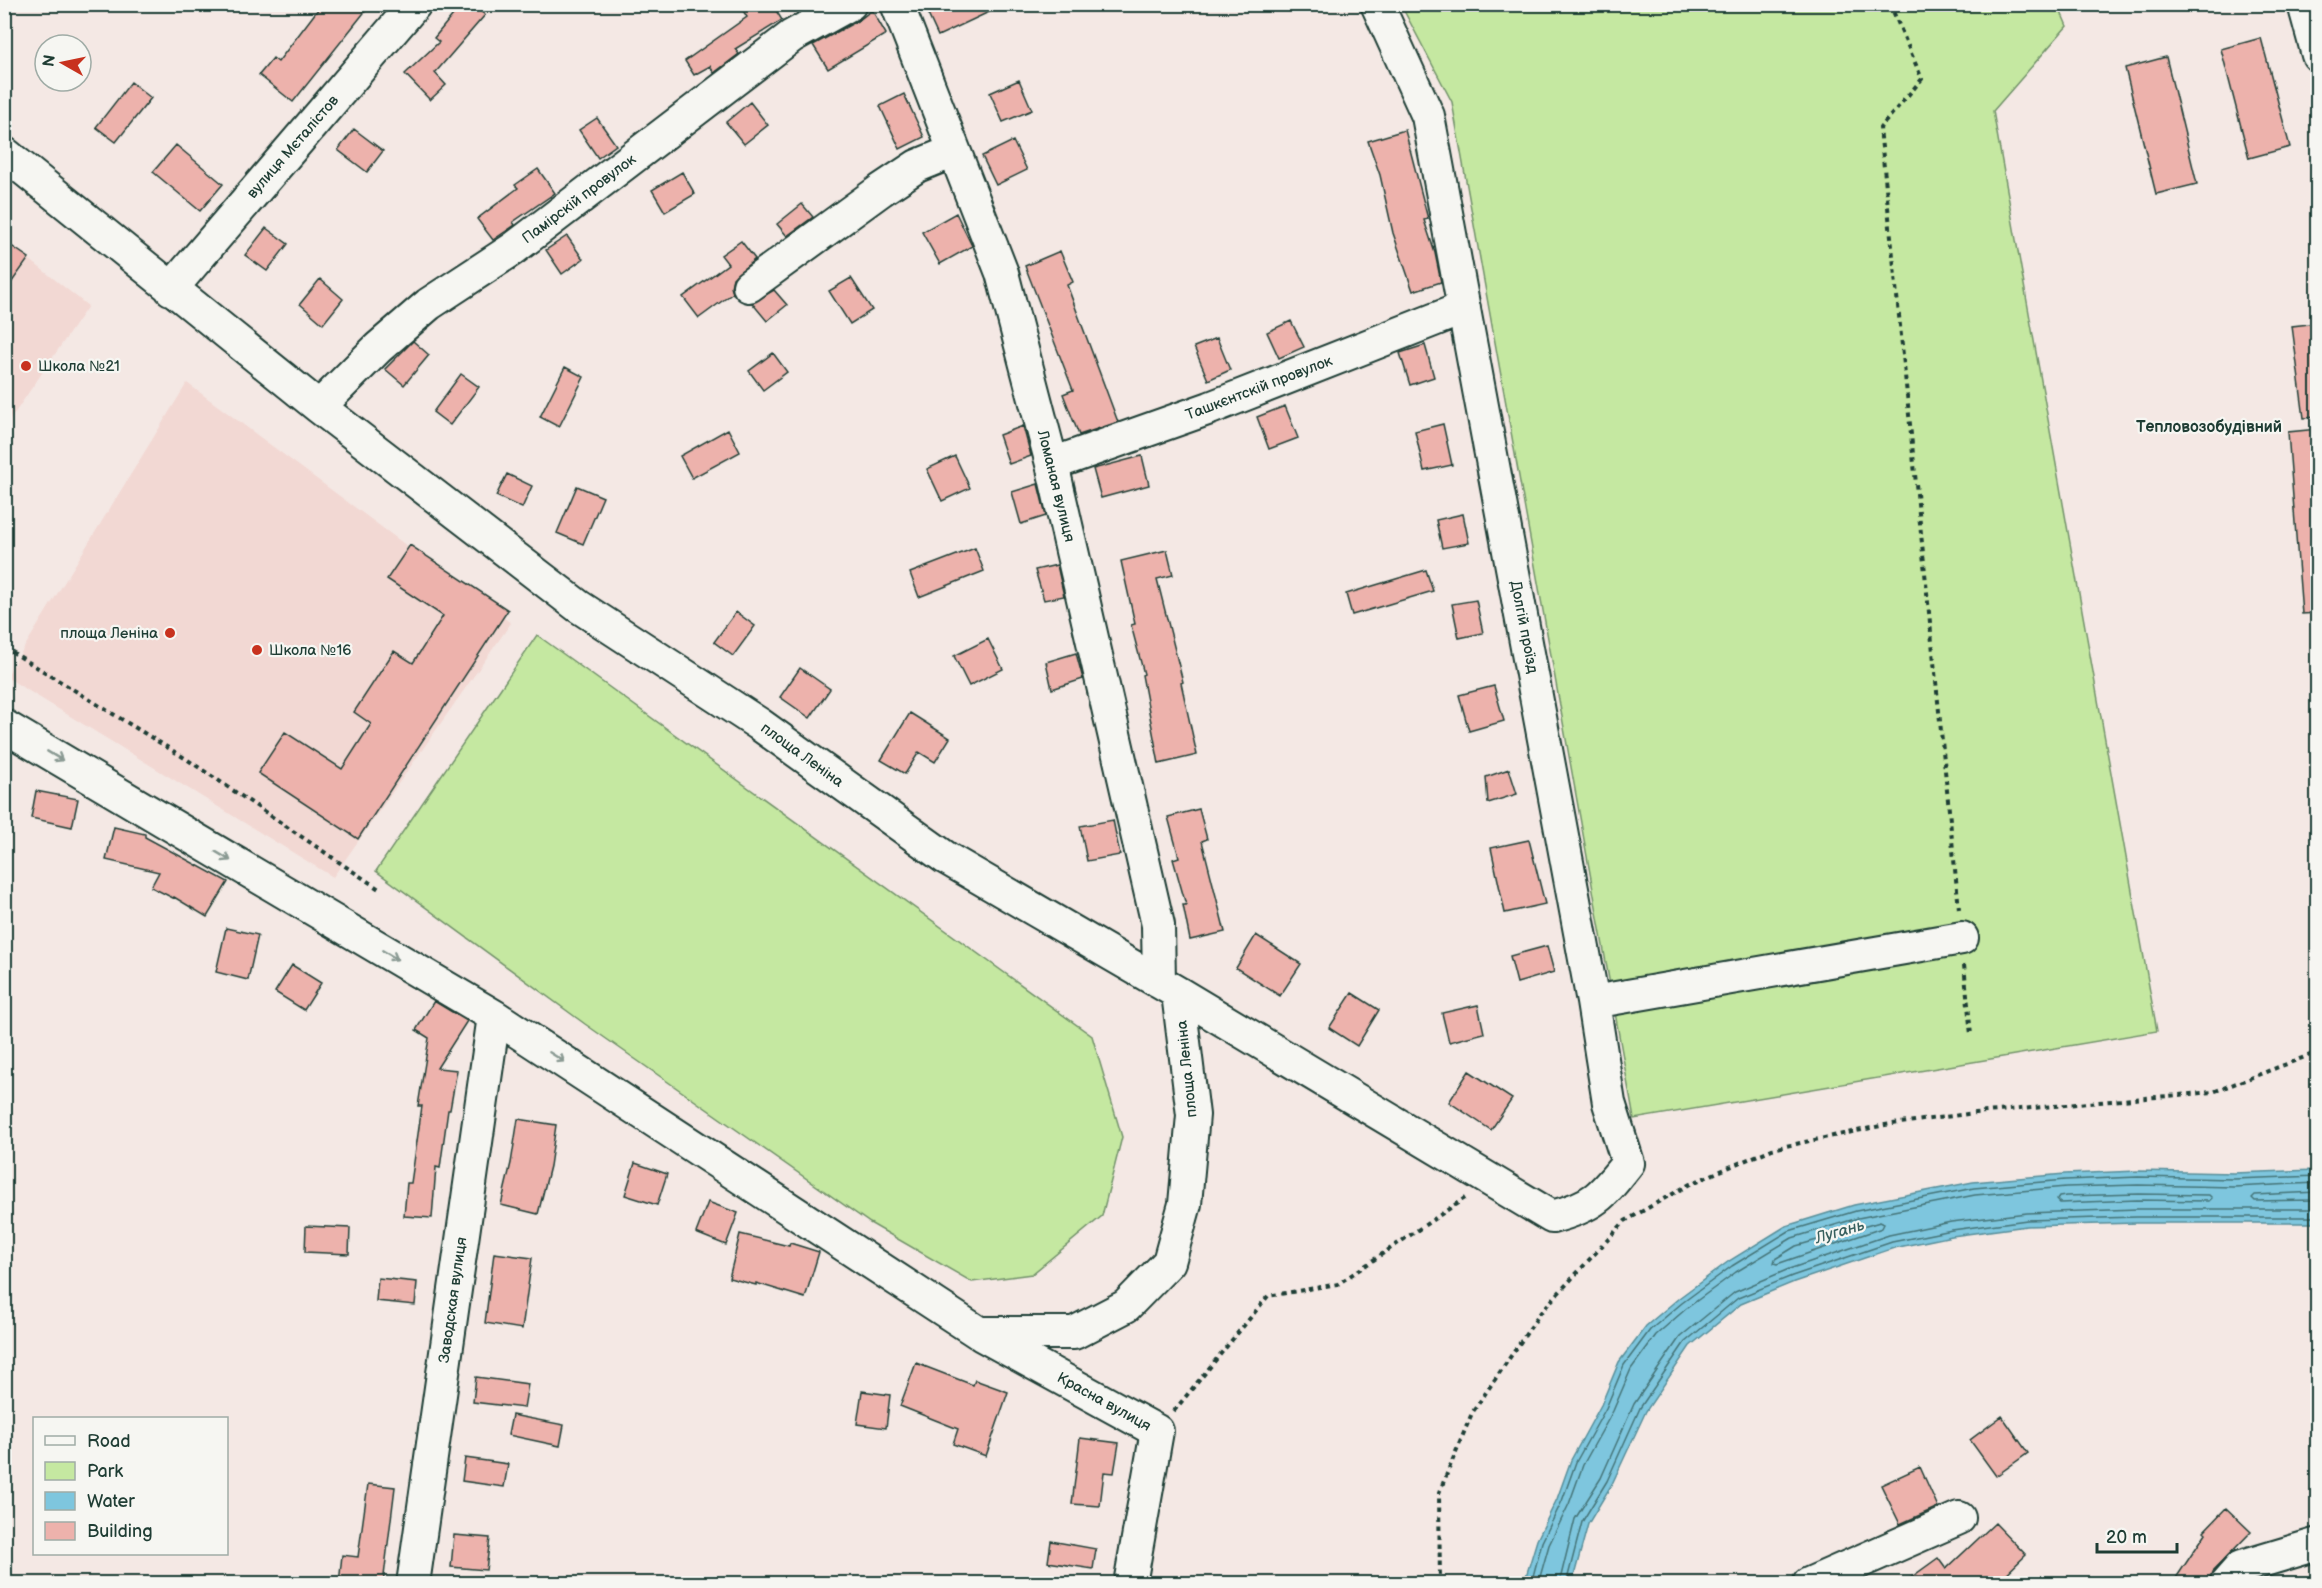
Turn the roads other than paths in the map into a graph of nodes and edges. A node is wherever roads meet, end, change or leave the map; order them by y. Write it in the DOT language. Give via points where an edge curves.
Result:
graph roads {
  1 [pos="415,4"];
  2 [pos="850,4"];
  3 [pos="897,4"];
  4 [pos="1377,4"];
  5 [pos="2304,4"];
  6 [pos="2318,55"];
  7 [pos="954,151"];
  8 [pos="4,153"];
  9 [pos="749,286"];
  10 [pos="171,289"];
  11 [pos="1464,308"];
  12 [pos="319,407"];
  13 [pos="1052,464"];
  14 [pos="4,726"];
  15 [pos="1962,938"];
  16 [pos="1168,988"];
  17 [pos="1593,1002"];
  18 [pos="494,1017"];
  19 [pos="979,1333"];
  20 [pos="1959,1518"];
  21 [pos="2318,1544"];
  22 [pos="413,1584"];
  23 [pos="1130,1584"];
  24 [pos="1809,1584"];
  25 [pos="2226,1584"];
  1 -- 10 [label="street, вулиця Мєталістов"];
  2 -- 12 [label="street, Памірскій провулок" via="792,36 513,249 429,304"];
  3 -- 7 [label="street, Ломаная вулиця"];
  4 -- 11 [label="street, Долгій проїзд" via="1428,116"];
  5 -- 6 [label="street"];
  7 -- 9 [label="street" via="917,166"];
  7 -- 13 [label="street, Ломаная вулиця" via="1002,273"];
  8 -- 10 [label="street, площа Леніна"];
  10 -- 12 [label="street, площа Леніна"];
  11 -- 13 [label="street, Ташкєнтскій провулок" via="1210,408"];
  11 -- 17 [label="street, Долгій проїзд"];
  12 -- 16 [label="street, площа Леніна" via="578,606 759,724 946,858"];
  13 -- 16 [label="street, Ломаная вулиця" via="1158,925"];
  14 -- 18 [label="street, one-way"];
  15 -- 17 [label="street"];
  16 -- 17 [label="street, Долгій проїзд" via="1552,1218 1579,1210 1604,1194 1628,1163 1609,1103"];
  16 -- 19 [label="street, площа Леніна" via="1193,1115 1185,1204 1169,1262 1126,1305 1074,1333"];
  18 -- 19 [label="street, one-way"];
  18 -- 22 [label="street, Заводская вулиця"];
  19 -- 23 [label="street, Красна вулиця" via="1157,1431"];
  20 -- 24 [label="street"];
  21 -- 25 [label="street" via="2241,1567"];
}
